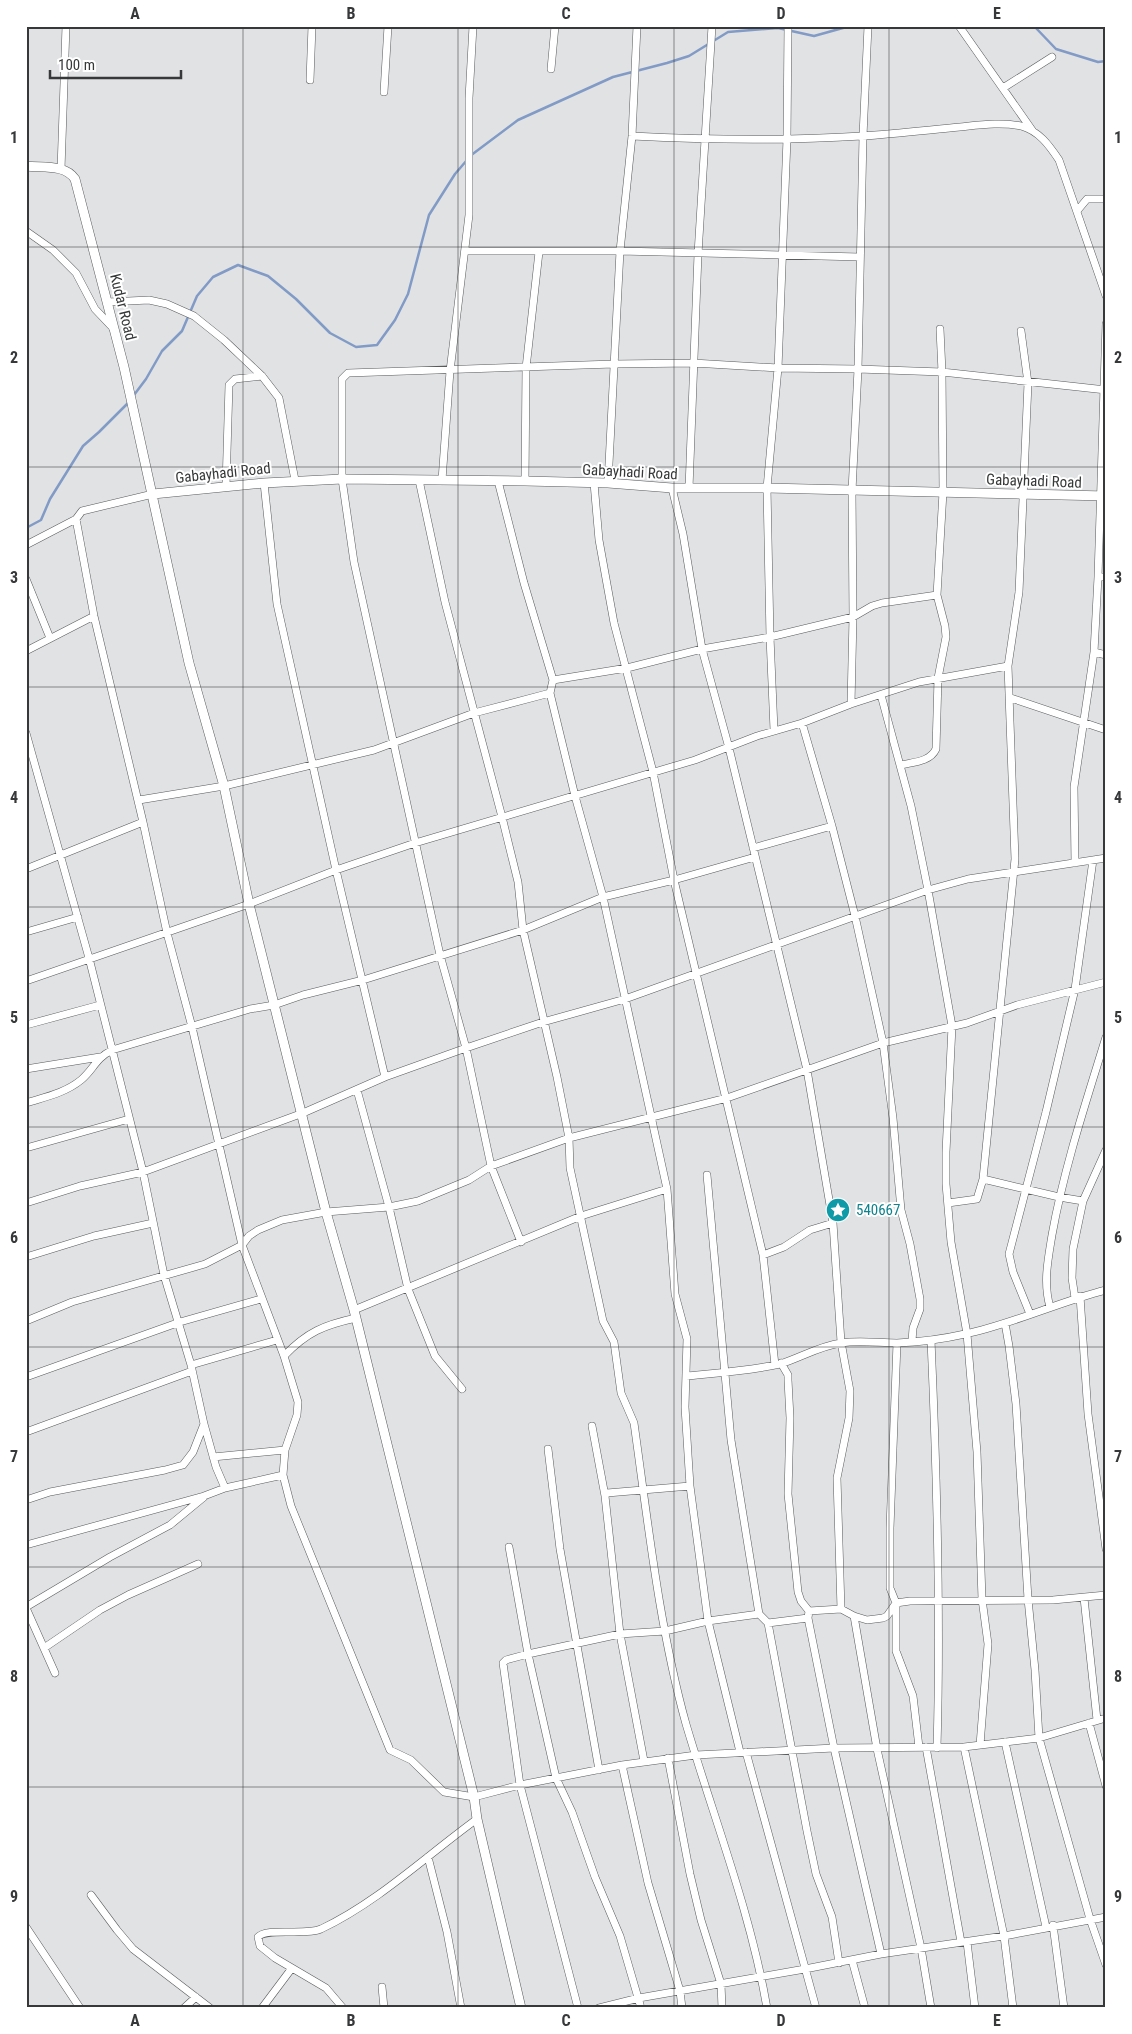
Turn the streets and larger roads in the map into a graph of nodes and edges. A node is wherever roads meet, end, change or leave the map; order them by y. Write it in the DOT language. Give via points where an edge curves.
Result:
graph roads {
  1 [pos="66,26"];
  2 [pos="312,26"];
  3 [pos="388,26"];
  4 [pos="473,26"];
  5 [pos="555,26"];
  6 [pos="636,26"];
  7 [pos="712,26"];
  8 [pos="788,26"];
  9 [pos="868,26"];
  10 [pos="959,26"];
  11 [pos="1052,57"];
  12 [pos="551,69"];
  13 [pos="310,80"];
  14 [pos="1002,88"];
  15 [pos="384,92"];
  16 [pos="1032,131"];
  17 [pos="632,136"];
  18 [pos="863,136"];
  19 [pos="787,139"];
  20 [pos="705,140"];
  21 [pos="26,166"];
  22 [pos="61,169"];
  23 [pos="1106,199"];
  24 [pos="1077,211"];
  25 [pos="26,231"];
  26 [pos="465,251"];
  27 [pos="620,251"];
  28 [pos="539,252"];
  29 [pos="698,254"];
  30 [pos="781,255"];
  31 [pos="860,257"];
  32 [pos="1106,296"];
  33 [pos="108,302"];
  34 [pos="1106,324"];
  35 [pos="114,329"];
  36 [pos="940,329"];
  37 [pos="1021,331"];
  38 [pos="694,363"];
  39 [pos="614,364"];
  40 [pos="526,368"];
  41 [pos="778,368"];
  42 [pos="858,369"];
  43 [pos="450,371"];
  44 [pos="942,372"];
  45 [pos="262,376"];
  46 [pos="1028,382"];
  47 [pos="1104,390"];
  48 [pos="342,479"];
  49 [pos="295,480"];
  50 [pos="419,480"];
  51 [pos="442,480"];
  52 [pos="498,481"];
  53 [pos="525,481"];
  54 [pos="264,483"];
  55 [pos="594,483"];
  56 [pos="608,483"];
  57 [pos="226,486"];
  58 [pos="672,488"];
  59 [pos="689,488"];
  60 [pos="767,488"];
  61 [pos="852,491"];
  62 [pos="943,492"];
  63 [pos="153,494"];
  64 [pos="1024,494"];
  65 [pos="1103,496"];
  66 [pos="76,519"];
  67 [pos="26,545"];
  68 [pos="1102,577"];
  69 [pos="26,579"];
  70 [pos="937,595"];
  71 [pos="94,616"];
  72 [pos="853,617"];
  73 [pos="770,637"];
  74 [pos="50,638"];
  75 [pos="702,649"];
  76 [pos="26,651"];
  77 [pos="1094,652"];
  78 [pos="1106,655"];
  79 [pos="1008,666"];
  80 [pos="627,668"];
  81 [pos="938,678"];
  82 [pos="553,680"];
  83 [pos="550,693"];
  84 [pos="881,695"];
  85 [pos="1011,698"];
  86 [pos="851,704"];
  87 [pos="474,714"];
  88 [pos="802,723"];
  89 [pos="1083,723"];
  90 [pos="774,730"];
  91 [pos="1106,730"];
  92 [pos="26,733"];
  93 [pos="394,743"];
  94 [pos="729,748"];
  95 [pos="34,758"];
  96 [pos="26,761"];
  97 [pos="901,764"];
  98 [pos="312,765"];
  99 [pos="653,772"];
  100 [pos="224,786"];
  101 [pos="574,796"];
  102 [pos="139,800"];
  103 [pos="502,817"];
  104 [pos="143,822"];
  105 [pos="832,826"];
  106 [pos="416,843"];
  107 [pos="753,848"];
  108 [pos="62,856"];
  109 [pos="755,857"];
  110 [pos="1106,858"];
  111 [pos="1093,860"];
  112 [pos="1075,864"];
  113 [pos="26,869"];
  114 [pos="336,870"];
  115 [pos="1014,872"];
  116 [pos="674,880"];
  117 [pos="928,890"];
  118 [pos="603,896"];
  119 [pos="249,904"];
  120 [pos="855,916"];
  121 [pos="78,917"];
  122 [pos="523,930"];
  123 [pos="26,932"];
  124 [pos="167,932"];
  125 [pos="778,944"];
  126 [pos="440,955"];
  127 [pos="89,958"];
  128 [pos="696,973"];
  129 [pos="362,980"];
  130 [pos="26,981"];
  131 [pos="1106,982"];
  132 [pos="1075,989"];
  133 [pos="625,999"];
  134 [pos="100,1005"];
  135 [pos="274,1005"];
  136 [pos="999,1011"];
  137 [pos="543,1022"];
  138 [pos="26,1026"];
  139 [pos="952,1026"];
  140 [pos="192,1027"];
  141 [pos="1106,1037"];
  142 [pos="883,1043"];
  143 [pos="466,1048"];
  144 [pos="112,1050"];
  145 [pos="100,1057"];
  146 [pos="26,1070"];
  147 [pos="807,1070"];
  148 [pos="385,1077"];
  149 [pos="357,1090"];
  150 [pos="726,1098"];
  151 [pos="26,1102"];
  152 [pos="303,1113"];
  153 [pos="652,1118"];
  154 [pos="129,1119"];
  155 [pos="569,1138"];
  156 [pos="218,1144"];
  157 [pos="26,1148"];
  158 [pos="1106,1150"];
  159 [pos="491,1166"];
  160 [pos="143,1172"];
  161 [pos="707,1175"];
  162 [pos="983,1179"];
  163 [pos="667,1189"];
  164 [pos="1026,1190"];
  165 [pos="1059,1197"];
  166 [pos="1083,1201"];
  167 [pos="26,1203"];
  168 [pos="948,1203"];
  169 [pos="389,1207"];
  170 [pos="326,1212"];
  171 [pos="581,1216"];
  172 [pos="833,1223"];
  173 [pos="153,1224"];
  174 [pos="521,1242"];
  175 [pos="242,1245"];
  176 [pos="763,1255"];
  177 [pos="26,1257"];
  178 [pos="164,1275"];
  179 [pos="408,1289"];
  180 [pos="1106,1290"];
  181 [pos="1077,1297"];
  182 [pos="261,1299"];
  183 [pos="1050,1307"];
  184 [pos="355,1314"];
  185 [pos="1030,1314"];
  186 [pos="26,1321"];
  187 [pos="180,1322"];
  188 [pos="1005,1323"];
  189 [pos="966,1334"];
  190 [pos="277,1340"];
  191 [pos="931,1340"];
  192 [pos="841,1342"];
  193 [pos="912,1342"];
  194 [pos="897,1343"];
  195 [pos="284,1356"];
  196 [pos="778,1364"];
  197 [pos="192,1368"];
  198 [pos="724,1372"];
  199 [pos="686,1376"];
  200 [pos="26,1377"];
  201 [pos="462,1389"];
  202 [pos="204,1424"];
  203 [pos="592,1426"];
  204 [pos="26,1432"];
  205 [pos="548,1449"];
  206 [pos="284,1450"];
  207 [pos="213,1457"];
  208 [pos="283,1476"];
  209 [pos="690,1486"];
  210 [pos="225,1488"];
  211 [pos="644,1491"];
  212 [pos="206,1495"];
  213 [pos="605,1496"];
  214 [pos="26,1500"];
  215 [pos="1104,1518"];
  216 [pos="26,1545"];
  217 [pos="509,1548"];
  218 [pos="1106,1548"];
  219 [pos="198,1564"];
  220 [pos="1106,1595"];
  221 [pos="1084,1598"];
  222 [pos="982,1599"];
  223 [pos="1028,1599"];
  224 [pos="939,1600"];
  225 [pos="896,1603"];
  226 [pos="26,1608"];
  227 [pos="841,1609"];
  228 [pos="759,1614"];
  229 [pos="808,1614"];
  230 [pos="854,1616"];
  231 [pos="708,1621"];
  232 [pos="768,1623"];
  233 [pos="665,1631"];
  234 [pos="620,1634"];
  235 [pos="576,1643"];
  236 [pos="44,1648"];
  237 [pos="528,1654"];
  238 [pos="55,1673"];
  239 [pos="1106,1718"];
  240 [pos="1097,1720"];
  241 [pos="1089,1723"];
  242 [pos="1039,1738"];
  243 [pos="1004,1742"];
  244 [pos="980,1745"];
  245 [pos="923,1747"];
  246 [pos="964,1747"];
  247 [pos="834,1748"];
  248 [pos="877,1748"];
  249 [pos="937,1748"];
  250 [pos="791,1750"];
  251 [pos="743,1752"];
  252 [pos="696,1755"];
  253 [pos="668,1758"];
  254 [pos="644,1761"];
  255 [pos="622,1765"];
  256 [pos="599,1770"];
  257 [pos="556,1778"];
  258 [pos="520,1784"];
  259 [pos="1106,1786"];
  260 [pos="474,1797"];
  261 [pos="477,1820"];
  262 [pos="428,1857"];
  263 [pos="91,1895"];
  264 [pos="1106,1916"];
  265 [pos="1090,1919"];
  266 [pos="1049,1926"];
  267 [pos="26,1927"];
  268 [pos="1004,1936"];
  269 [pos="964,1942"];
  270 [pos="921,1948"];
  271 [pos="881,1954"];
  272 [pos="852,1960"];
  273 [pos="839,1963"];
  274 [pos="1106,1965"];
  275 [pos="292,1968"];
  276 [pos="805,1969"];
  277 [pos="761,1976"];
  278 [pos="721,1984"];
  279 [pos="382,1987"];
  280 [pos="680,1991"];
  281 [pos="196,1997"];
  282 [pos="639,1998"];
  283 [pos="80,2008"];
  284 [pos="184,2008"];
  285 [pos="210,2008"];
  286 [pos="262,2008"];
  287 [pos="343,2008"];
  288 [pos="384,2008"];
  289 [pos="461,2008"];
  290 [pos="521,2008"];
  291 [pos="578,2008"];
  292 [pos="599,2008"];
  293 [pos="641,2008"];
  294 [pos="682,2008"];
  295 [pos="722,2008"];
  296 [pos="766,2008"];
  297 [pos="816,2008"];
  298 [pos="864,2008"];
  299 [pos="931,2008"];
  300 [pos="975,2008"];
  301 [pos="1013,2008"];
  302 [pos="1064,2008"];
  1 -- 22 [label="street"];
  2 -- 13 [label="street"];
  3 -- 15 [label="street"];
  4 -- 26 [label="street" via="469,98 470,195"];
  5 -- 12 [label="street"];
  6 -- 17 [label="street"];
  7 -- 20 [label="street"];
  8 -- 19 [label="street"];
  9 -- 18 [label="street"];
  10 -- 14 [label="street"];
  11 -- 14 [label="street"];
  14 -- 16 [label="street"];
  16 -- 18 [label="street" via="1020,126 997,124"];
  16 -- 24 [label="street" via="1048,143 1059,160"];
  17 -- 20 [label="street"];
  17 -- 27 [label="street"];
  18 -- 19 [label="street"];
  18 -- 31 [label="street"];
  19 -- 20 [label="street"];
  19 -- 30 [label="street"];
  20 -- 29 [label="street"];
  21 -- 22 [label="street"];
  22 -- 33 [label="street, Kudar Road" via="74,180"];
  23 -- 24 [label="street" via="1087,199"];
  24 -- 32 [label="street"];
  25 -- 35 [label="street" via="53,250 76,273 94,309"];
  26 -- 28 [label="street"];
  26 -- 43 [label="street"];
  27 -- 28 [label="street"];
  27 -- 29 [label="street"];
  27 -- 39 [label="street"];
  28 -- 40 [label="street"];
  29 -- 30 [label="street"];
  29 -- 38 [label="street"];
  30 -- 31 [label="street"];
  30 -- 41 [label="street"];
  31 -- 42 [label="street"];
  33 -- 35 [label="street, Kudar Road"];
  33 -- 45 [label="street" via="149,300 168,304 194,316"];
  34 -- 47 [label="street"];
  35 -- 63 [label="street, Kudar Road"];
  36 -- 44 [label="street"];
  37 -- 46 [label="street"];
  38 -- 39 [label="street"];
  38 -- 41 [label="street"];
  38 -- 59 [label="street"];
  39 -- 40 [label="street"];
  39 -- 56 [label="street"];
  40 -- 43 [label="street"];
  40 -- 53 [label="street"];
  41 -- 42 [label="street"];
  41 -- 60 [label="street"];
  42 -- 44 [label="street"];
  42 -- 61 [label="street"];
  43 -- 48 [label="street" via="348,373 344,376"];
  43 -- 51 [label="street"];
  44 -- 46 [label="street"];
  44 -- 62 [label="street"];
  45 -- 49 [label="street" via="279,398"];
  45 -- 57 [label="street" via="235,379 229,385"];
  46 -- 47 [label="street"];
  46 -- 64 [label="street"];
  47 -- 65 [label="street"];
  48 -- 49 [label="street, Gabayhadi Road"];
  48 -- 50 [label="street, Gabayhadi Road"];
  48 -- 93 [label="street" via="354,562"];
  49 -- 54 [label="street, Gabayhadi Road"];
  50 -- 51 [label="street, Gabayhadi Road"];
  50 -- 87 [label="street"];
  51 -- 52 [label="street, Gabayhadi Road"];
  52 -- 53 [label="street, Gabayhadi Road"];
  52 -- 82 [label="street"];
  53 -- 55 [label="street, Gabayhadi Road"];
  54 -- 57 [label="street, Gabayhadi Road"];
  54 -- 98 [label="street" via="277,604"];
  55 -- 56 [label="street, Gabayhadi Road"];
  55 -- 80 [label="street" via="608,592"];
  56 -- 58 [label="street, Gabayhadi Road"];
  57 -- 63 [label="street, Gabayhadi Road"];
  58 -- 59 [label="street, Gabayhadi Road"];
  58 -- 75 [label="street"];
  59 -- 60 [label="street, Gabayhadi Road"];
  60 -- 61 [label="street, Gabayhadi Road"];
  60 -- 73 [label="street"];
  61 -- 62 [label="street, Gabayhadi Road"];
  61 -- 72 [label="street"];
  62 -- 64 [label="street, Gabayhadi Road"];
  62 -- 70 [label="street"];
  63 -- 66 [label="street" via="82,511"];
  63 -- 100 [label="street, Kudar Road" via="189,663"];
  64 -- 65 [label="street, Gabayhadi Road"];
  64 -- 79 [label="street" via="1019,592"];
  65 -- 68 [label="street"];
  66 -- 67 [label="street"];
  66 -- 71 [label="street"];
  68 -- 77 [label="street"];
  69 -- 74 [label="street"];
  70 -- 72 [label="street" via="872,606"];
  70 -- 81 [label="street" via="946,637"];
  71 -- 74 [label="street"];
  71 -- 102 [label="street"];
  72 -- 73 [label="street"];
  72 -- 86 [label="street"];
  73 -- 75 [label="street"];
  73 -- 90 [label="street"];
  74 -- 76 [label="street"];
  75 -- 80 [label="street"];
  75 -- 94 [label="street"];
  77 -- 78 [label="street"];
  77 -- 89 [label="street"];
  79 -- 81 [label="street"];
  79 -- 85 [label="street"];
  80 -- 82 [label="street"];
  80 -- 99 [label="street"];
  81 -- 84 [label="street"];
  81 -- 97 [label="street" via="936,749 928,758"];
  82 -- 83 [label="street"];
  83 -- 87 [label="street"];
  83 -- 101 [label="street"];
  84 -- 86 [label="street"];
  84 -- 97 [label="street"];
  85 -- 89 [label="street"];
  85 -- 115 [label="street"];
  86 -- 88 [label="street"];
  87 -- 93 [label="street"];
  87 -- 103 [label="street"];
  88 -- 90 [label="street"];
  88 -- 105 [label="street"];
  89 -- 91 [label="street"];
  89 -- 112 [label="street" via="1074,787"];
  90 -- 94 [label="street"];
  92 -- 95 [label="street"];
  93 -- 98 [label="street"];
  93 -- 106 [label="street"];
  94 -- 99 [label="street"];
  94 -- 107 [label="street"];
  95 -- 96 [label="street"];
  95 -- 108 [label="street"];
  97 -- 117 [label="street"];
  98 -- 100 [label="street"];
  98 -- 114 [label="street"];
  99 -- 101 [label="street"];
  99 -- 116 [label="street"];
  100 -- 102 [label="street"];
  100 -- 119 [label="street, Kudar Road"];
  101 -- 103 [label="street"];
  101 -- 118 [label="street"];
  102 -- 104 [label="street"];
  103 -- 106 [label="street"];
  103 -- 122 [label="street" via="518,882"];
  104 -- 108 [label="street"];
  104 -- 124 [label="street"];
  105 -- 107 [label="street"];
  105 -- 120 [label="street"];
  106 -- 114 [label="street"];
  106 -- 126 [label="street"];
  107 -- 109 [label="street"];
  108 -- 113 [label="street"];
  108 -- 121 [label="street"];
  109 -- 116 [label="street"];
  109 -- 125 [label="street"];
  110 -- 111 [label="street"];
  111 -- 112 [label="street"];
  111 -- 132 [label="street"];
  112 -- 115 [label="street"];
  114 -- 119 [label="street"];
  114 -- 129 [label="street"];
  115 -- 117 [label="street" via="968,879"];
  115 -- 136 [label="street"];
  116 -- 118 [label="street"];
  116 -- 128 [label="street"];
  117 -- 120 [label="street"];
  117 -- 139 [label="street"];
  118 -- 122 [label="street"];
  118 -- 133 [label="street"];
  119 -- 124 [label="street"];
  119 -- 135 [label="street, Kudar Road"];
  120 -- 125 [label="street"];
  120 -- 142 [label="street"];
  121 -- 123 [label="street"];
  121 -- 127 [label="street"];
  122 -- 126 [label="street"];
  122 -- 137 [label="street"];
  124 -- 127 [label="street"];
  124 -- 140 [label="street"];
  125 -- 128 [label="street"];
  125 -- 147 [label="street"];
  126 -- 129 [label="street"];
  126 -- 143 [label="street"];
  127 -- 130 [label="street"];
  127 -- 134 [label="street"];
  128 -- 133 [label="street"];
  128 -- 150 [label="street"];
  129 -- 135 [label="street"];
  129 -- 148 [label="street"];
  131 -- 132 [label="street"];
  132 -- 136 [label="street"];
  132 -- 164 [label="street"];
  133 -- 137 [label="street"];
  133 -- 153 [label="street"];
  134 -- 138 [label="street"];
  134 -- 144 [label="street"];
  135 -- 140 [label="street"];
  135 -- 152 [label="street, Kudar Road"];
  136 -- 139 [label="street"];
  136 -- 162 [label="street"];
  137 -- 143 [label="street"];
  137 -- 155 [label="street" via="558,1077"];
  139 -- 142 [label="street"];
  139 -- 168 [label="street" via="946,1152"];
  140 -- 144 [label="street"];
  140 -- 156 [label="street"];
  141 -- 165 [label="street"];
  142 -- 147 [label="street"];
  142 -- 193 [label="street" via="901,1210 920,1299"];
  143 -- 148 [label="street"];
  143 -- 159 [label="street"];
  144 -- 145 [label="street"];
  144 -- 154 [label="street"];
  145 -- 146 [label="street"];
  145 -- 151 [label="street" via="72,1087"];
  147 -- 150 [label="street"];
  147 -- 172 [label="street"];
  148 -- 149 [label="street"];
  149 -- 152 [label="street"];
  149 -- 169 [label="street"];
  150 -- 153 [label="street"];
  150 -- 176 [label="street"];
  152 -- 156 [label="street"];
  152 -- 170 [label="street, Kudar Road"];
  153 -- 155 [label="street"];
  153 -- 163 [label="street"];
  154 -- 157 [label="street"];
  154 -- 160 [label="street"];
  155 -- 159 [label="street"];
  155 -- 171 [label="street" via="570,1168"];
  156 -- 160 [label="street"];
  156 -- 175 [label="street"];
  158 -- 166 [label="street"];
  159 -- 169 [label="street" via="443,1192"];
  159 -- 174 [label="street"];
  160 -- 167 [label="street" via="80,1186"];
  160 -- 173 [label="street"];
  161 -- 198 [label="street"];
  162 -- 164 [label="street"];
  162 -- 168 [label="street" via="977,1199"];
  163 -- 171 [label="street"];
  163 -- 199 [label="street" via="675,1294 686,1337"];
  164 -- 165 [label="street"];
  164 -- 185 [label="street" via="1009,1254"];
  165 -- 166 [label="street"];
  165 -- 183 [label="street" via="1046,1271"];
  166 -- 181 [label="street" via="1073,1249 1072,1278"];
  168 -- 189 [label="street"];
  169 -- 170 [label="street"];
  169 -- 179 [label="street"];
  170 -- 175 [label="street" via="270,1224 249,1236"];
  170 -- 184 [label="street, Kudar Road"];
  171 -- 174 [label="street"];
  171 -- 211 [label="street" via="603,1321 614,1342 621,1393 634,1423"];
  172 -- 176 [label="street" via="810,1230 784,1247"];
  172 -- 192 [label="street"];
  173 -- 177 [label="street" via="94,1236"];
  173 -- 178 [label="street"];
  174 -- 179 [label="street"];
  175 -- 178 [label="street" via="205,1264"];
  175 -- 182 [label="street"];
  176 -- 196 [label="street"];
  178 -- 186 [label="street" via="72,1302"];
  178 -- 187 [label="street"];
  179 -- 184 [label="street"];
  179 -- 201 [label="street" via="435,1356"];
  180 -- 181 [label="street"];
  181 -- 183 [label="street"];
  181 -- 215 [label="street" via="1087,1404"];
  182 -- 187 [label="street"];
  182 -- 190 [label="street"];
  183 -- 185 [label="street"];
  184 -- 195 [label="street" via="308,1334"];
  184 -- 260 [label="street, Kudar Road"];
  185 -- 188 [label="street"];
  187 -- 197 [label="street"];
  187 -- 200 [label="street"];
  188 -- 189 [label="street"];
  188 -- 223 [label="street" via="1016,1404"];
  189 -- 191 [label="street"];
  189 -- 222 [label="street" via="976,1452"];
  190 -- 195 [label="street"];
  190 -- 197 [label="street"];
  191 -- 193 [label="street"];
  191 -- 224 [label="street"];
  192 -- 194 [label="street"];
  192 -- 196 [label="street"];
  192 -- 227 [label="street" via="850,1390 837,1478"];
  193 -- 194 [label="street"];
  194 -- 225 [label="street" via="890,1528 890,1588"];
  195 -- 206 [label="street" via="298,1402 297,1415"];
  196 -- 198 [label="street"];
  196 -- 229 [label="street" via="788,1380 788,1494 798,1592"];
  197 -- 202 [label="street"];
  197 -- 204 [label="street"];
  198 -- 199 [label="street"];
  198 -- 228 [label="street" via="731,1440"];
  199 -- 209 [label="street"];
  202 -- 207 [label="street"];
  202 -- 214 [label="street" via="193,1452 183,1464"];
  203 -- 213 [label="street"];
  205 -- 235 [label="street"];
  206 -- 207 [label="street"];
  206 -- 208 [label="street"];
  207 -- 210 [label="street"];
  208 -- 210 [label="street"];
  208 -- 260 [label="street" via="291,1506 390,1750 410,1760 444,1792"];
  209 -- 211 [label="street"];
  209 -- 231 [label="street"];
  210 -- 212 [label="street"];
  211 -- 213 [label="street" via="608,1493"];
  211 -- 233 [label="street"];
  212 -- 216 [label="street"];
  212 -- 226 [label="street" via="170,1525"];
  213 -- 234 [label="street"];
  215 -- 218 [label="street"];
  217 -- 237 [label="street"];
  219 -- 236 [label="street" via="100,1610"];
  220 -- 221 [label="street"];
  221 -- 223 [label="street"];
  221 -- 240 [label="street"];
  222 -- 223 [label="street"];
  222 -- 224 [label="street"];
  222 -- 244 [label="street" via="988,1657"];
  223 -- 242 [label="street"];
  224 -- 225 [label="street"];
  224 -- 249 [label="street"];
  225 -- 230 [label="street" via="884,1618 867,1620"];
  225 -- 245 [label="street" via="896,1651 913,1696"];
  226 -- 236 [label="street"];
  227 -- 229 [label="street"];
  227 -- 230 [label="street"];
  228 -- 231 [label="street"];
  228 -- 232 [label="street"];
  229 -- 232 [label="street"];
  229 -- 247 [label="street"];
  230 -- 248 [label="street"];
  231 -- 233 [label="street"];
  231 -- 251 [label="street"];
  232 -- 250 [label="street"];
  233 -- 234 [label="street"];
  233 -- 252 [label="street"];
  234 -- 235 [label="street"];
  234 -- 254 [label="street"];
  235 -- 237 [label="street"];
  235 -- 256 [label="street"];
  236 -- 238 [label="street"];
  237 -- 257 [label="street"];
  237 -- 258 [label="street" via="506,1660 502,1666"];
  239 -- 240 [label="street"];
  240 -- 241 [label="street"];
  241 -- 242 [label="street"];
  241 -- 259 [label="street"];
  242 -- 243 [label="street"];
  242 -- 265 [label="street"];
  243 -- 244 [label="street"];
  243 -- 266 [label="street"];
  244 -- 246 [label="street"];
  245 -- 248 [label="street"];
  245 -- 249 [label="street"];
  245 -- 269 [label="street"];
  246 -- 249 [label="street"];
  246 -- 268 [label="street"];
  247 -- 248 [label="street"];
  247 -- 250 [label="street"];
  247 -- 271 [label="street"];
  248 -- 270 [label="street"];
  250 -- 251 [label="street"];
  250 -- 273 [label="street" via="816,1874 832,1917"];
  251 -- 252 [label="street"];
  251 -- 276 [label="street"];
  252 -- 253 [label="street"];
  252 -- 277 [label="street"];
  253 -- 254 [label="street"];
  253 -- 278 [label="street" via="690,1874"];
  254 -- 255 [label="street"];
  255 -- 256 [label="street"];
  255 -- 280 [label="street" via="648,1883"];
  256 -- 257 [label="street"];
  257 -- 258 [label="street"];
  257 -- 282 [label="street" via="620,1936"];
  258 -- 260 [label="street"];
  258 -- 291 [label="street"];
  260 -- 261 [label="street, Kudar Road"];
  261 -- 262 [label="street"];
  261 -- 290 [label="street, Kudar Road"];
  262 -- 275 [label="street" via="363,1904 320,1929 303,1933 260,1934 260,1946"];
  262 -- 289 [label="street" via="447,1932"];
  263 -- 281 [label="street" via="133,1949"];
  264 -- 265 [label="street"];
  265 -- 266 [label="street"];
  265 -- 274 [label="street"];
  266 -- 268 [label="street"];
  266 -- 302 [label="street"];
  267 -- 283 [label="street"];
  268 -- 269 [label="street"];
  268 -- 301 [label="street"];
  269 -- 270 [label="street"];
  269 -- 300 [label="street"];
  270 -- 271 [label="street"];
  270 -- 299 [label="street"];
  271 -- 272 [label="street"];
  272 -- 273 [label="street"];
  272 -- 298 [label="street"];
  273 -- 276 [label="street"];
  275 -- 286 [label="street"];
  275 -- 287 [label="street" via="326,1988"];
  276 -- 277 [label="street"];
  276 -- 297 [label="street"];
  277 -- 278 [label="street"];
  277 -- 296 [label="street"];
  278 -- 280 [label="street"];
  278 -- 295 [label="street"];
  279 -- 288 [label="street"];
  280 -- 282 [label="street"];
  280 -- 294 [label="street"];
  281 -- 284 [label="street"];
  281 -- 285 [label="street"];
  282 -- 292 [label="street"];
  282 -- 293 [label="street"];
}
